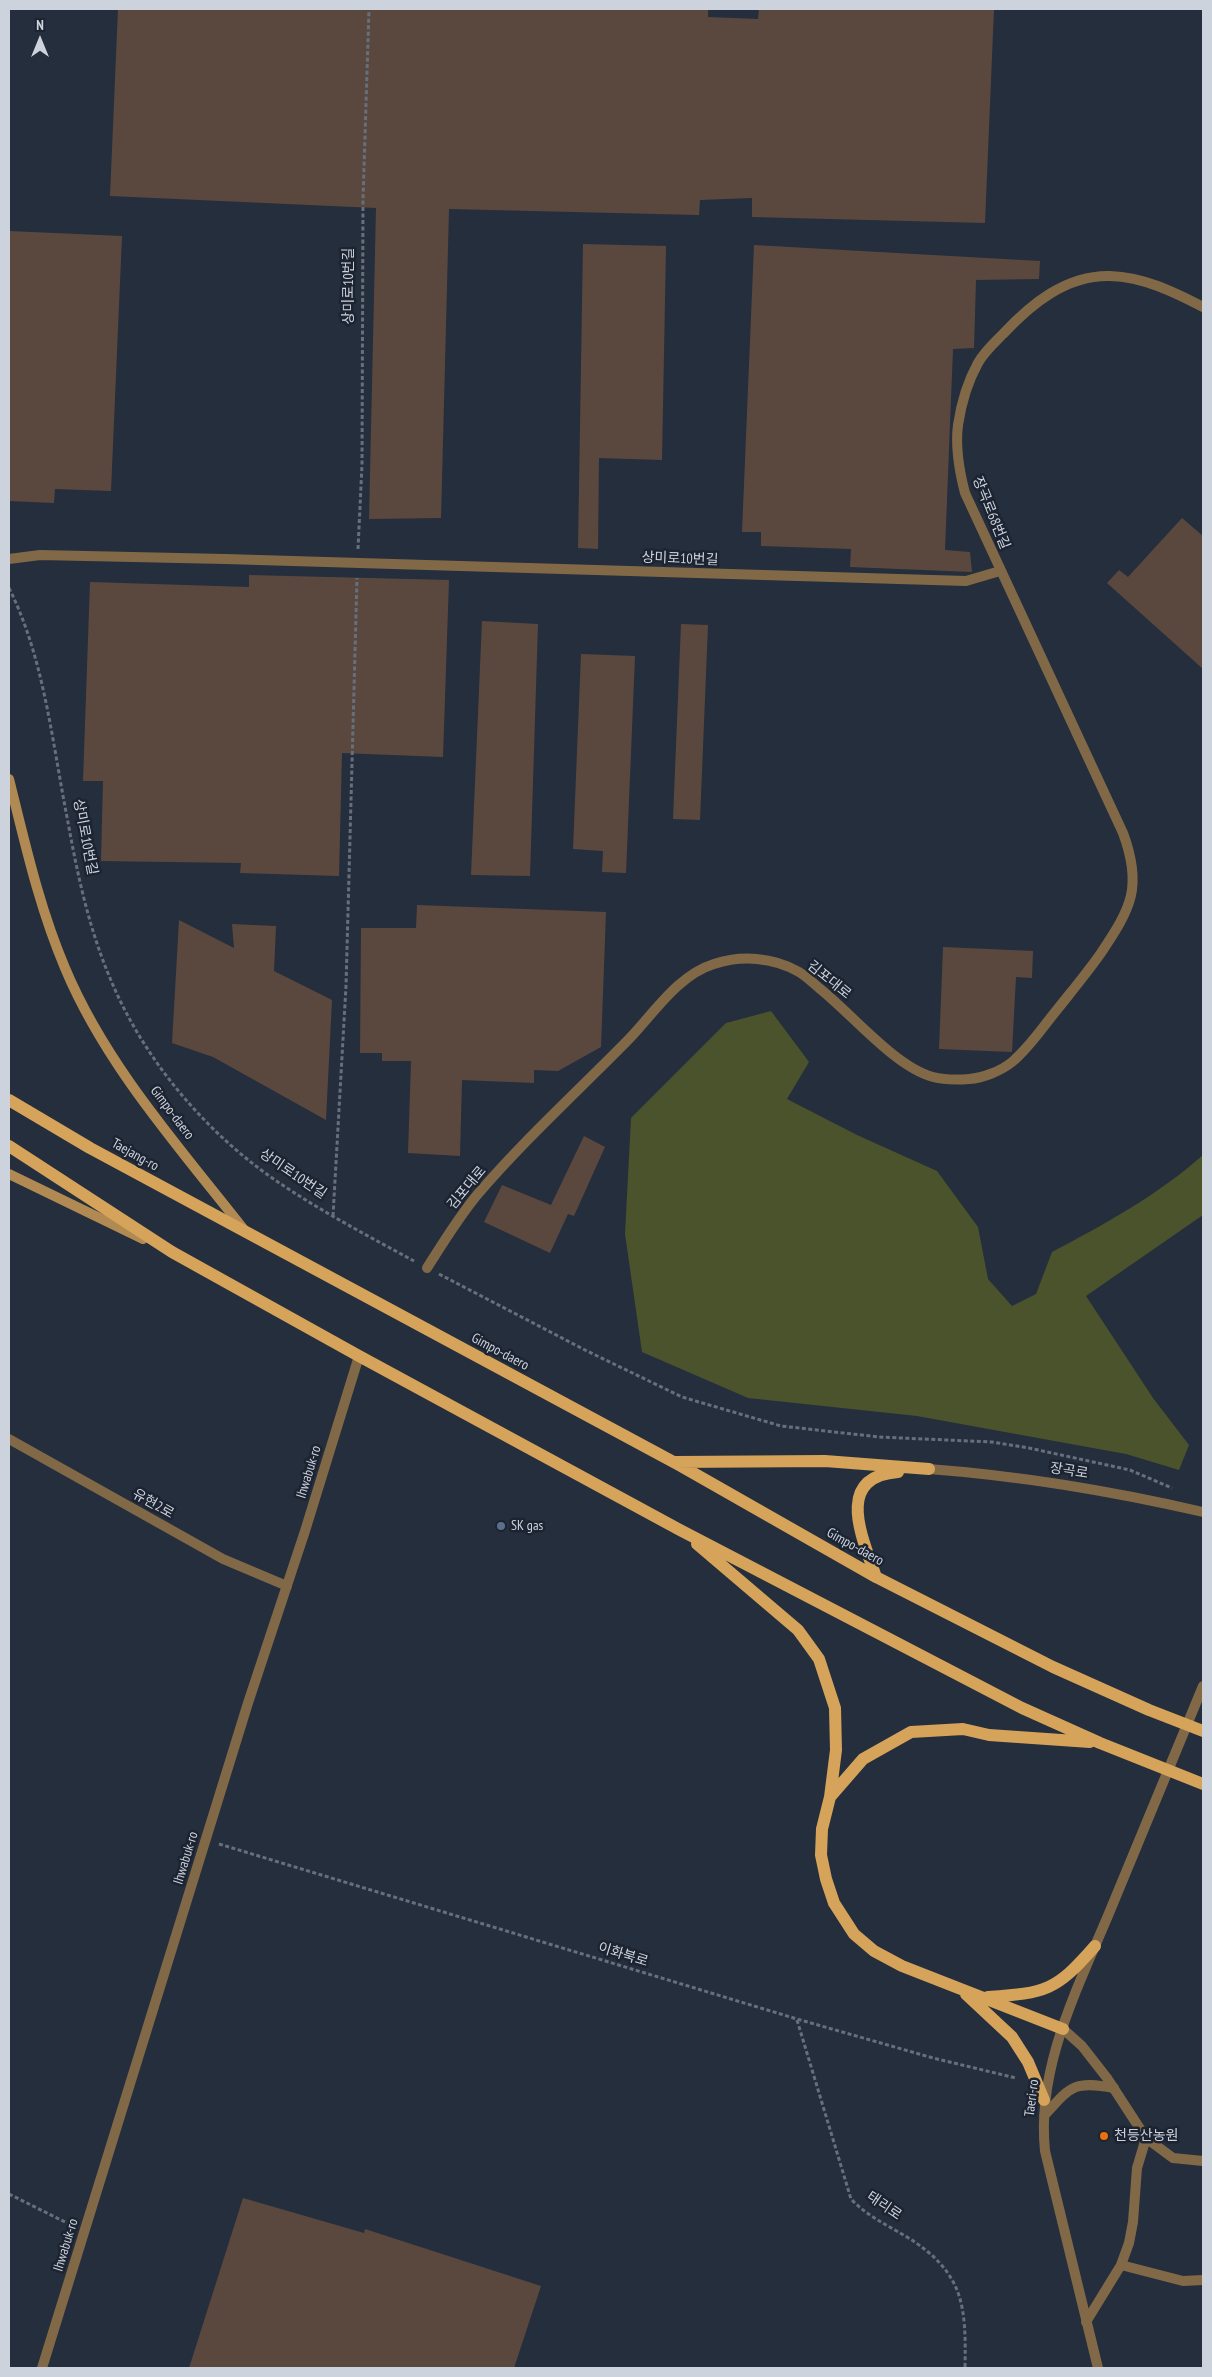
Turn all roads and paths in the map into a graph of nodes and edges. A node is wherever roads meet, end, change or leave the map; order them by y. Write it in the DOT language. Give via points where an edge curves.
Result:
graph roads {
  1 [pos="370,9"];
  2 [pos="1203,307"];
  3 [pos="9,559"];
  4 [pos="358,564"];
  5 [pos="1000,571"];
  6 [pos="9,588"];
  7 [pos="9,779"];
  8 [pos="1106,796"];
  9 [pos="9,1100"];
  10 [pos="9,1146"];
  11 [pos="9,1174"];
  12 [pos="334,1216"];
  13 [pos="248,1233"];
  14 [pos="172,1252"];
  15 [pos="427,1268"];
  16 [pos="358,1356"];
  17 [pos="9,1439"];
  18 [pos="674,1462"];
  19 [pos="929,1469"];
  20 [pos="1177,1492"];
  21 [pos="1203,1512"];
  22 [pos="680,1530"];
  23 [pos="876,1576"];
  24 [pos="287,1586"];
  25 [pos="1203,1686"];
  26 [pos="1203,1731"];
  27 [pos="1100,1743"];
  28 [pos="1203,1784"];
  29 [pos="830,1797"];
  30 [pos="206,1840"];
  31 [pos="1095,1946"];
  32 [pos="961,1989"];
  33 [pos="983,1998"];
  34 [pos="797,2019"];
  35 [pos="1063,2029"];
  36 [pos="1036,2080"];
  37 [pos="1114,2088"];
  38 [pos="1044,2100"];
  39 [pos="1044,2116"];
  40 [pos="1146,2138"];
  41 [pos="1203,2161"];
  42 [pos="9,2194"];
  43 [pos="85,2231"];
  44 [pos="1121,2265"];
  45 [pos="1203,2280"];
  46 [pos="1086,2322"];
  47 [pos="42,2368"];
  48 [pos="964,2368"];
  49 [pos="1098,2368"];
  1 -- 4 [label="path, 상미로10번길" via="363,200 362,465"];
  2 -- 5 [label="street, 장곡로68번길" via="1156,284 1132,278 1109,276 1084,280 1043,297 1022,314 978,363 958,425 958,466 965,493"];
  3 -- 4 [label="street" via="69,555"];
  4 -- 5 [label="street, 상미로10번길" via="966,581"];
  4 -- 12 [label="path, 상미로10번길" via="346,986"];
  5 -- 8 [label="street, 장곡로68번길"];
  6 -- 12 [label="path, 상미로10번길" via="31,641 42,686 87,911 126,1013 150,1051 200,1116 249,1161 283,1186"];
  7 -- 13 [label="main road, Gimpo-daero" via="44,913 65,969 92,1023 149,1108"];
  8 -- 15 [label="street, 김포대로" via="1134,872 1130,904 1099,956 1011,1063 974,1079 931,1077 909,1066 799,972 751,957 711,964 691,974 672,992 495,1175 458,1220"];
  9 -- 13 [label="main road, Taejang-ro" via="90,1148"];
  10 -- 14 [label="main road"];
  11 -- 14 [label="main road"];
  12 -- 15 [label="path"];
  13 -- 18 [label="main road, Gimpo-daero"];
  14 -- 16 [label="main road"];
  15 -- 20 [label="path" via="682,1397 781,1426 879,1438 992,1442 1029,1448 1130,1470"];
  16 -- 22 [label="main road"];
  16 -- 24 [label="street, Ihwabuk-ro"];
  17 -- 24 [label="street, 유현2로" via="223,1558"];
  18 -- 19 [label="main road" via="816,1461"];
  18 -- 23 [label="main road, Gimpo-daero"];
  19 -- 21 [label="street, 장곡로" via="1072,1484"];
  19 -- 23 [label="main road" via="886,1473 872,1479 861,1490 857,1506 858,1523"];
  22 -- 27 [label="main road" via="1013,1703"];
  22 -- 29 [label="main road" via="798,1630 819,1658 835,1708 836,1750"];
  23 -- 26 [label="main road, Gimpo-daero" via="1053,1667"];
  24 -- 30 [label="street, Ihwabuk-ro"];
  25 -- 31 [label="street, Taeri-ro"];
  27 -- 28 [label="main road"];
  27 -- 29 [label="main road" via="989,1735 964,1729 911,1732 863,1759"];
  29 -- 32 [label="main road" via="822,1829 821,1855 834,1903 854,1934 874,1951"];
  30 -- 34 [label="path, 이화북로"];
  30 -- 43 [label="street, Ihwabuk-ro"];
  31 -- 33 [label="main road" via="1072,1973 1046,1989"];
  31 -- 35 [label="street, Taeri-ro"];
  32 -- 33 [label="main road"];
  32 -- 36 [label="main road" via="1012,2037"];
  33 -- 35 [label="main road"];
  34 -- 36 [label="path, 이화북로" via="970,2068"];
  34 -- 48 [label="path, 태리로" via="851,2198 862,2210 909,2238 946,2270 964,2312"];
  35 -- 37 [label="street" via="1082,2046"];
  35 -- 38 [label="street, Taeri-ro"];
  36 -- 38 [label="main road"];
  37 -- 39 [label="street" via="1092,2083 1074,2087"];
  37 -- 40 [label="street"];
  38 -- 39 [label="street, Taeri-ro"];
  39 -- 46 [label="street, Taeri-ro" via="1046,2151"];
  40 -- 41 [label="street" via="1173,2158"];
  40 -- 44 [label="street" via="1137,2168 1133,2222"];
  42 -- 43 [label="path"];
  43 -- 47 [label="street, Ihwabuk-ro"];
  44 -- 45 [label="street" via="1183,2280"];
  44 -- 46 [label="street"];
  46 -- 49 [label="street, Taeri-ro"];
}
